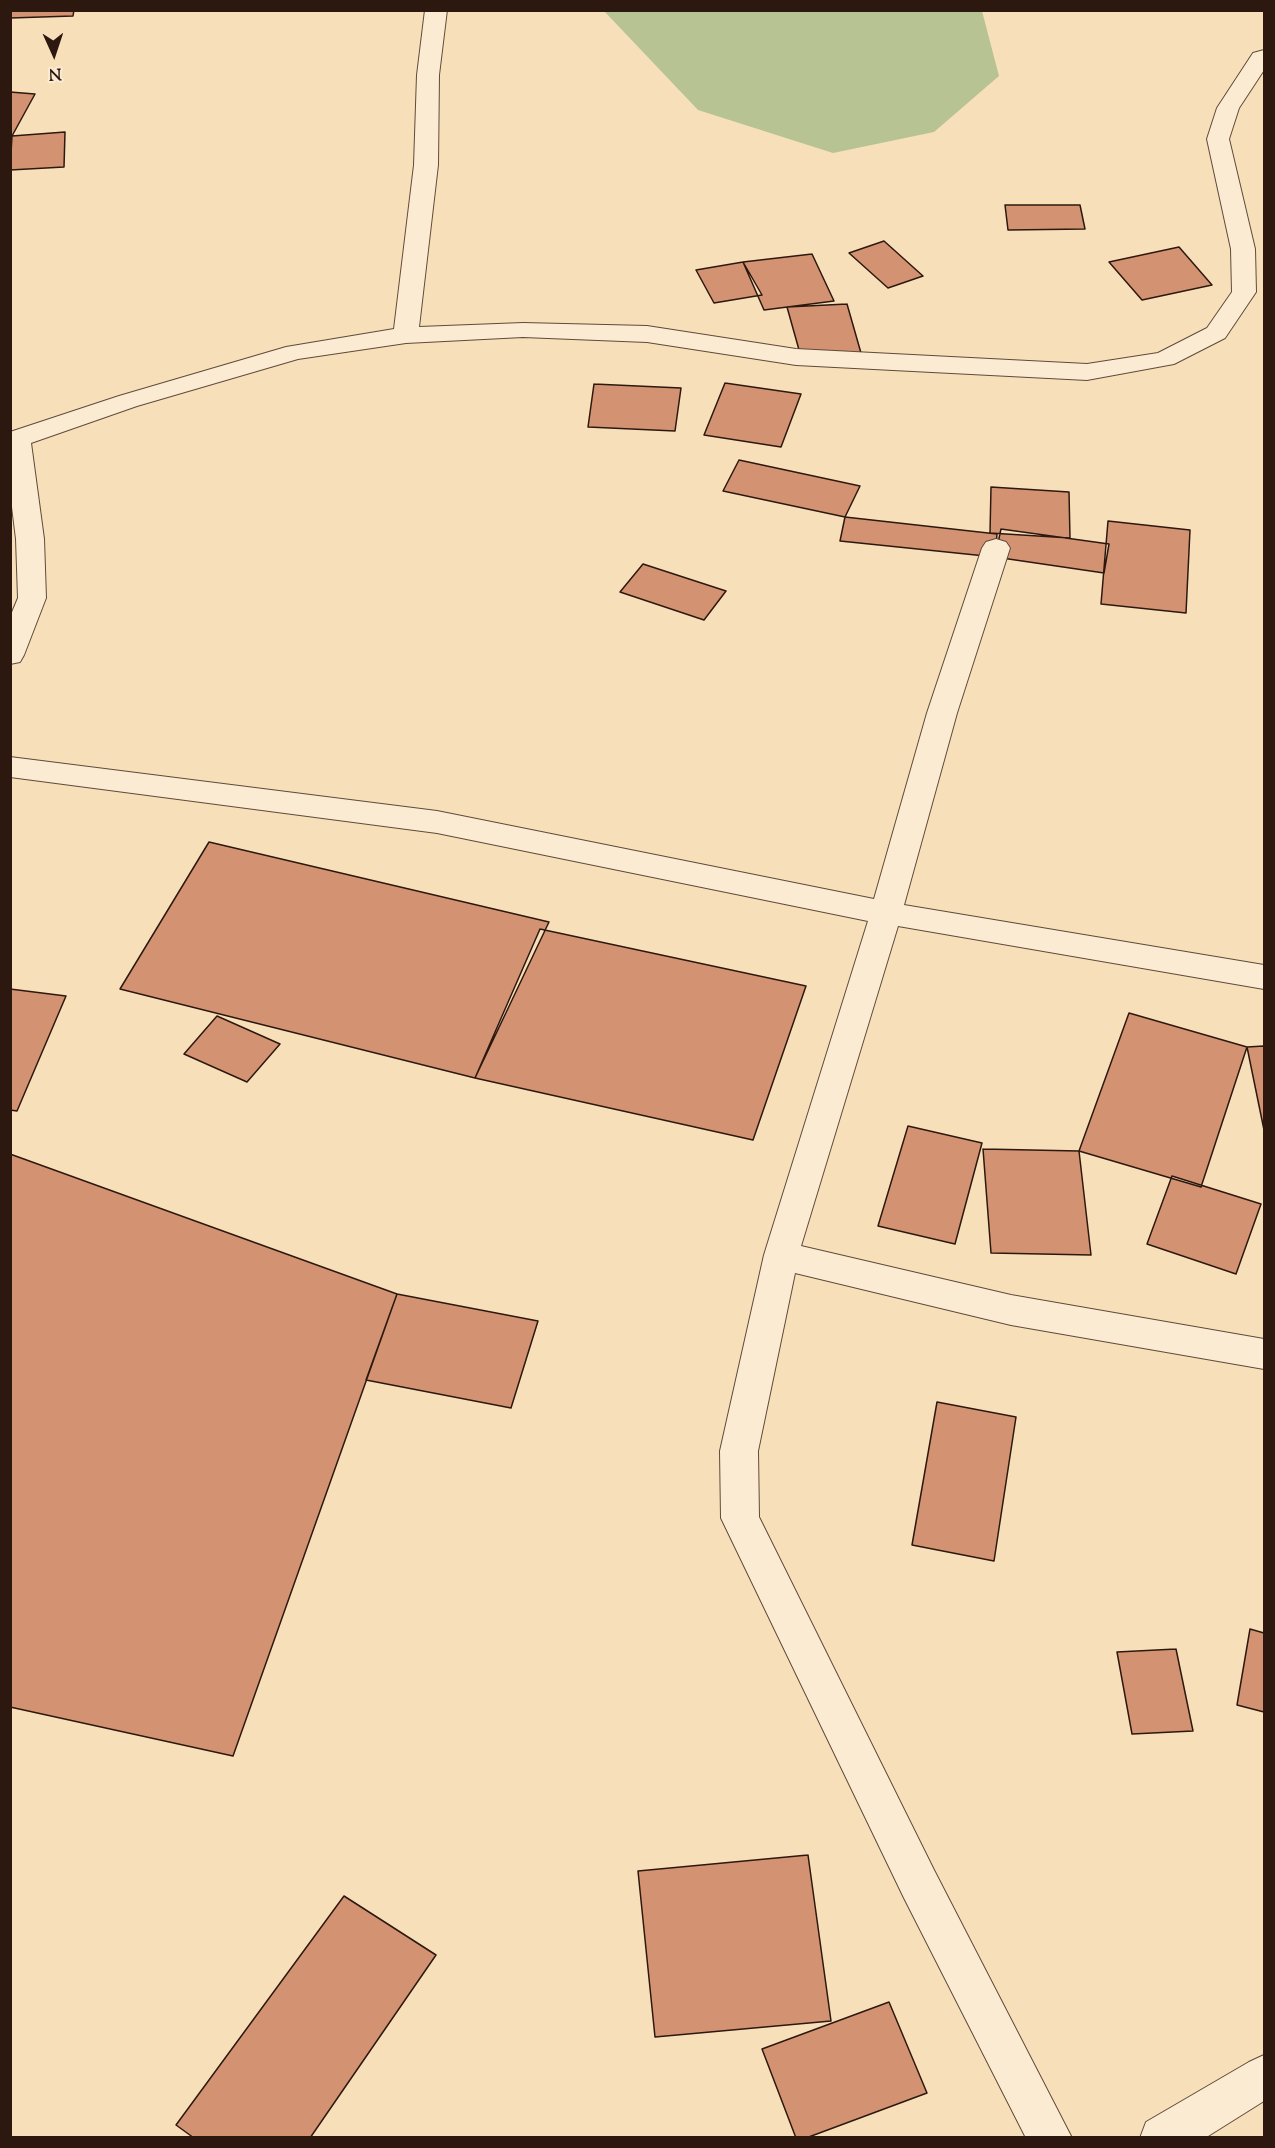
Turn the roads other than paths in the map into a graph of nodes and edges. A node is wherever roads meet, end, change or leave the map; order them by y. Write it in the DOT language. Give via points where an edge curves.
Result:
graph roads {
  1 [pos="436,10"];
  2 [pos="1264,57"];
  3 [pos="406,335"];
  4 [pos="14,440"];
  5 [pos="996,548"];
  6 [pos="10,655"];
  7 [pos="10,767"];
  8 [pos="886,913"];
  9 [pos="1264,977"];
  10 [pos="781,1255"];
  11 [pos="1264,1354"];
  12 [pos="1264,2077"];
  13 [pos="1050,2138"];
  14 [pos="1162,2138"];
  1 -- 3 [label="street" via="428,75 426,165"];
  2 -- 3 [label="street" via="1228,108 1218,139 1243,249 1244,292 1216,333 1165,359 1087,372 796,357 647,334 523,330"];
  3 -- 4 [label="street" via="295,352 128,401"];
  4 -- 6 [label="street" via="30,539 32,598"];
  5 -- 8 [label="street" via="942,712"];
  7 -- 8 [label="street" via="437,822"];
  8 -- 9 [label="street"];
  8 -- 10 [label="street"];
  10 -- 11 [label="street" via="1011,1310"];
  10 -- 13 [label="street" via="739,1451 740,1518 919,1884"];
  12 -- 14 [label="street"];
}
